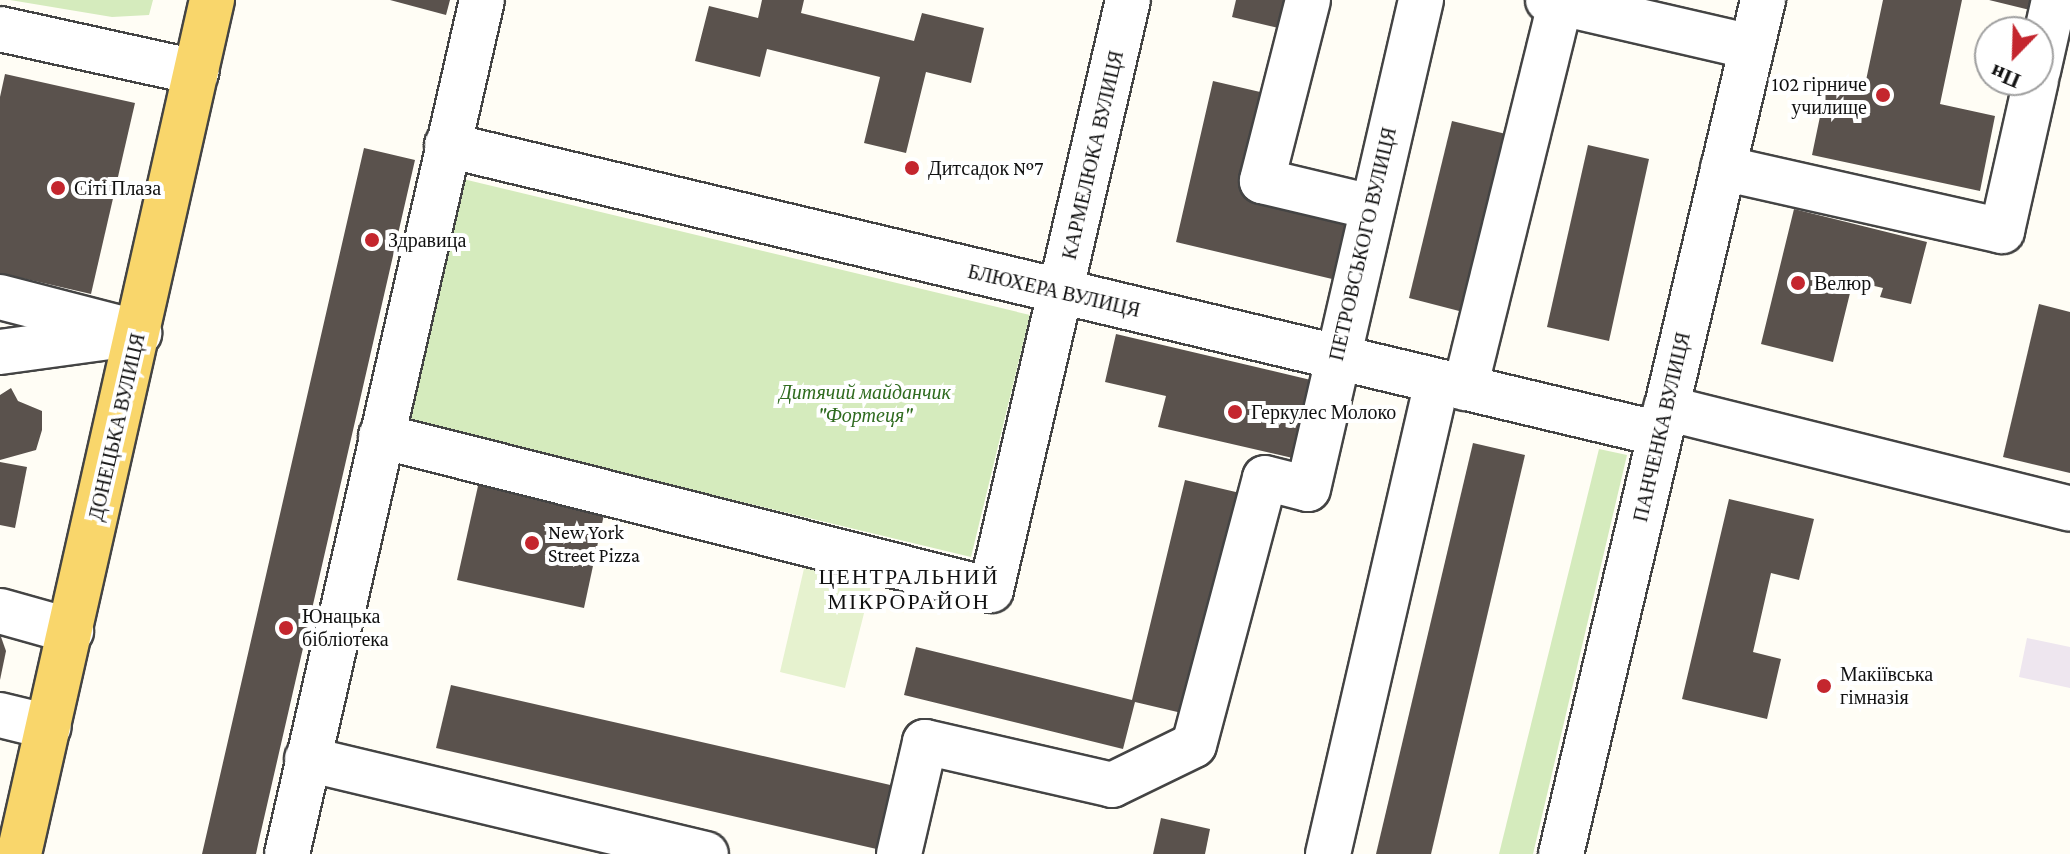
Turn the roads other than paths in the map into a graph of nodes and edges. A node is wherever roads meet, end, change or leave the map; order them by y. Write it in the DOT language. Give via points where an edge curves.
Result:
graph roads {
  1 [pos="212,0"];
  2 [pos="482,0"];
  3 [pos="1128,0"];
  4 [pos="1308,0"];
  5 [pos="1421,0"];
  6 [pos="1763,0"];
  7 [pos="2054,0"];
  8 [pos="1554,1"];
  9 [pos="2070,4"];
  10 [pos="0,29"];
  11 [pos="1752,47"];
  12 [pos="196,72"];
  13 [pos="2032,96"];
  14 [pos="447,145"];
  15 [pos="1723,168"];
  16 [pos="1371,207"];
  17 [pos="1062,293"];
  18 [pos="0,297"];
  19 [pos="52,311"];
  20 [pos="0,319"];
  21 [pos="139,333"];
  22 [pos="0,352"];
  23 [pos="1336,357"];
  24 [pos="1451,385"];
  25 [pos="1663,421"];
  26 [pos="381,436"];
  27 [pos="2070,509"];
  28 [pos="0,611"];
  29 [pos="71,631"];
  30 [pos="0,715"];
  31 [pos="0,726"];
  32 [pos="48,732"];
  33 [pos="307,759"];
  34 [pos="14,843"];
  35 [pos="287,854"];
  36 [pos="706,854"];
  37 [pos="899,854"];
  38 [pos="1328,854"];
  39 [pos="1561,854"];
  1 -- 12 [label="main road, ДОНЕЦЬКА ВУЛИЦЯ"];
  2 -- 14 [label="street"];
  3 -- 17 [label="street, КАРМЕЛЮКА ВУЛИЦЯ"];
  4 -- 16 [label="street" via="1262,181"];
  5 -- 16 [label="street, ПЕТРОВСЬКОГО ВУЛИЦЯ"];
  6 -- 11 [label="street, ПАНЧЕНКА ВУЛИЦЯ"];
  7 -- 9 [label="street"];
  8 -- 11 [label="street"];
  8 -- 24 [label="street"];
  10 -- 12 [label="street"];
  11 -- 15 [label="street, ПАНЧЕНКА ВУЛИЦЯ"];
  12 -- 21 [label="main road, ДОНЕЦЬКА ВУЛИЦЯ"];
  13 -- 15 [label="street" via="2002,231"];
  14 -- 17 [label="street, БЛЮХЕРА ВУЛИЦЯ"];
  14 -- 26 [label="street"];
  15 -- 25 [label="street, ПАНЧЕНКА ВУЛИЦЯ"];
  16 -- 23 [label="street, ПЕТРОВСЬКОГО ВУЛИЦЯ"];
  17 -- 23 [label="street, БЛЮХЕРА ВУЛИЦЯ"];
  17 -- 26 [label="street, КАРМЕЛЮКА ВУЛИЦЯ" via="991,590"];
  18 -- 19 [label="street"];
  19 -- 20 [label="street"];
  19 -- 21 [label="street"];
  21 -- 22 [label="street"];
  21 -- 29 [label="main road, ДОНЕЦЬКА ВУЛИЦЯ"];
  23 -- 24 [label="street, БЛЮХЕРА ВУЛИЦЯ"];
  23 -- 37 [label="street, ПЕТРОВСЬКОГО ВУЛИЦЯ" via="1308,489 1265,478 1194,745 1112,785 925,742"];
  24 -- 25 [label="street, БЛЮХЕРА ВУЛИЦЯ"];
  24 -- 38 [label="street"];
  25 -- 27 [label="street, БЛЮХЕРА ВУЛИЦЯ"];
  25 -- 39 [label="street, ПАНЧЕНКА ВУЛИЦЯ"];
  26 -- 33 [label="street"];
  28 -- 29 [label="street"];
  29 -- 32 [label="main road, ДОНЕЦЬКА ВУЛИЦЯ"];
  30 -- 32 [label="street"];
  31 -- 32 [label="street"];
  32 -- 34 [label="main road, ДОНЕЦЬКА ВУЛИЦЯ"];
  33 -- 35 [label="street"];
  33 -- 36 [label="street"];
}
